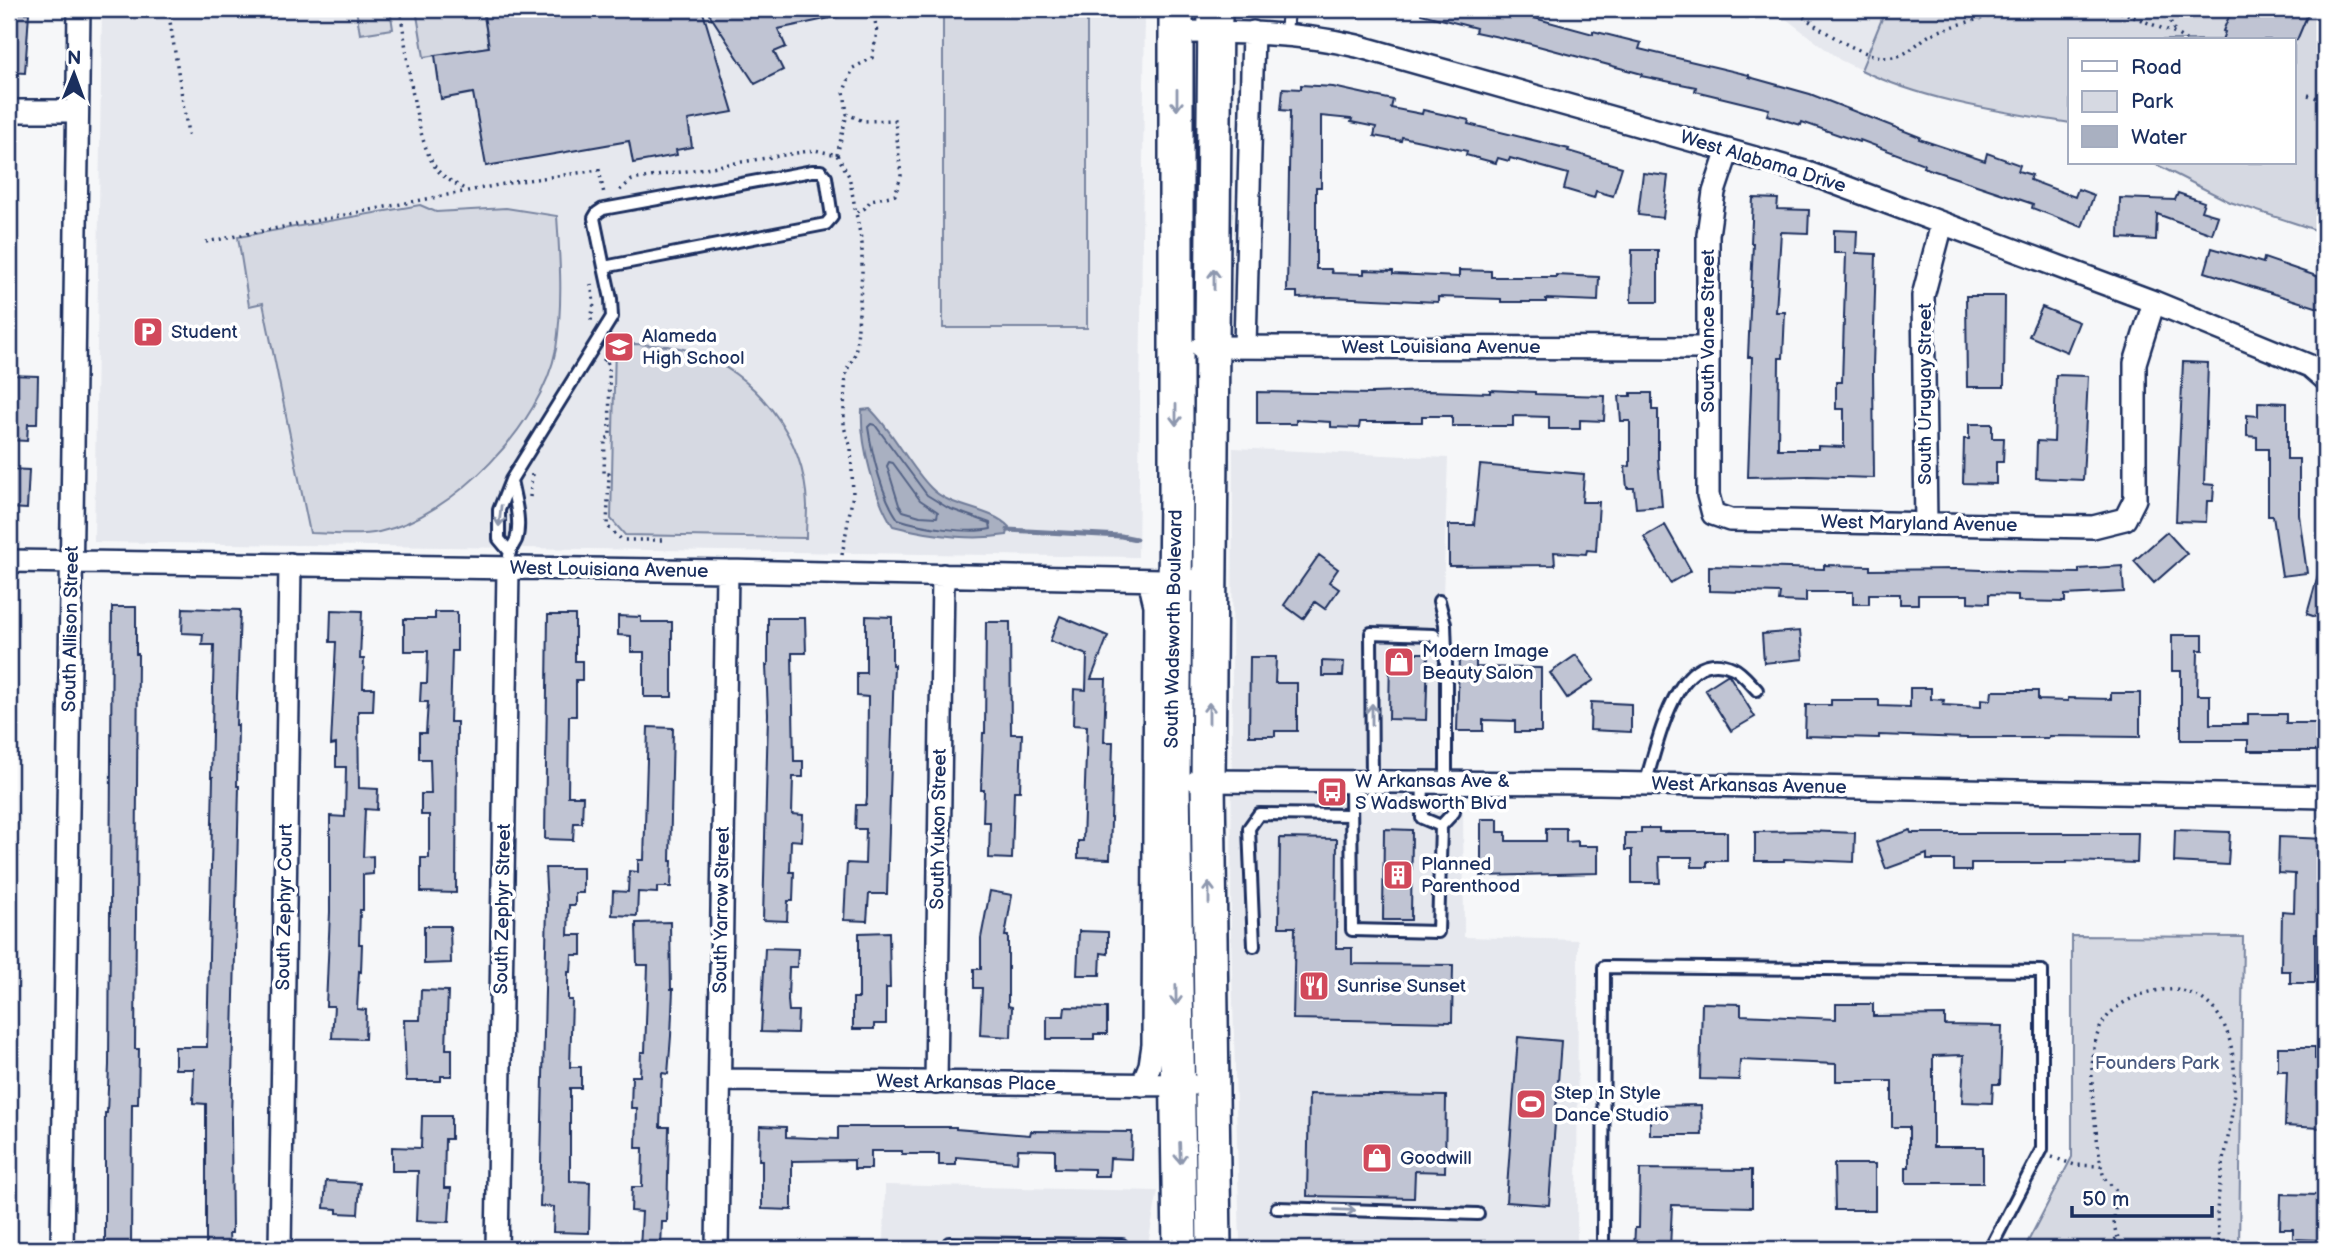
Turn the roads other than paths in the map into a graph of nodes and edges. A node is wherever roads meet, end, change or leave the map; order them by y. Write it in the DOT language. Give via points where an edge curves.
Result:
graph roads {
  1 [pos="79,9"];
  2 [pos="1287,9"];
  3 [pos="1176,20"];
  4 [pos="1215,20"];
  5 [pos="1253,32"];
  6 [pos="1286,34"];
  7 [pos="9,111"];
  8 [pos="77,111"];
  9 [pos="1728,150"];
  10 [pos="1942,224"];
  11 [pos="604,267"];
  12 [pos="2154,302"];
  13 [pos="1176,346"];
  14 [pos="1229,346"];
  15 [pos="1707,348"];
  16 [pos="2325,379"];
  17 [pos="511,480"];
  18 [pos="1713,514"];
  19 [pos="1926,524"];
  20 [pos="508,560"];
  21 [pos="9,561"];
  22 [pos="72,563"];
  23 [pos="290,565"];
  24 [pos="727,571"];
  25 [pos="943,575"];
  26 [pos="1162,580"];
  27 [pos="1210,581"];
  28 [pos="1439,601"];
  29 [pos="1446,659"];
  30 [pos="1758,690"];
  31 [pos="1172,781"];
  32 [pos="1208,781"];
  33 [pos="1361,782"];
  34 [pos="1423,782"];
  35 [pos="1450,782"];
  36 [pos="1645,784"];
  37 [pos="2325,797"];
  38 [pos="1352,816"];
  39 [pos="1441,826"];
  40 [pos="1254,946"];
  41 [pos="720,1080"];
  42 [pos="936,1083"];
  43 [pos="1142,1085"];
  44 [pos="1178,1085"];
  45 [pos="1213,1085"];
  46 [pos="1277,1209"];
  47 [pos="1478,1214"];
  48 [pos="1122,1245"];
  49 [pos="1062,1247"];
  50 [pos="62,1249"];
  51 [pos="280,1249"];
  52 [pos="497,1249"];
  53 [pos="717,1249"];
  54 [pos="949,1249"];
  55 [pos="1180,1249"];
  56 [pos="1214,1249"];
  57 [pos="1603,1249"];
  58 [pos="1990,1249"];
  1 -- 8 [label="street, South Allison Street"];
  2 -- 6 [label="lane"];
  3 -- 4 [label="street, West Alabama Drive"];
  3 -- 13 [label="main road, South Wadsworth Boulevard, one-way"];
  4 -- 5 [label="street, West Alabama Drive"];
  14 -- 4 [label="main road, South Wadsworth Boulevard, one-way"];
  5 -- 6 [label="street, West Alabama Drive"];
  5 -- 14 [label="street, South Wadsworth Boulevard"];
  6 -- 9 [label="street, West Alabama Drive" via="1357,46"];
  7 -- 8 [label="street"];
  8 -- 22 [label="street, South Allison Street"];
  9 -- 10 [label="street, West Alabama Drive" via="1805,172"];
  9 -- 15 [label="street, South Vance Street" via="1714,192 1708,235"];
  10 -- 12 [label="street, West Alabama Drive"];
  10 -- 19 [label="street, South Uruguay Street" via="1923,296"];
  11 -- 11 [label="lane" via="826,224 832,217 826,177 821,171 812,171 603,209 594,218"];
  11 -- 17 [label="lane" via="612,317"];
  12 -- 16 [label="street, West Alabama Drive" via="2310,366"];
  12 -- 19 [label="street, West Maryland Avenue" via="2135,363 2135,499 2125,519 2093,527"];
  13 -- 14 [label="street, West Louisiana Avenue"];
  13 -- 26 [label="main road, South Wadsworth Boulevard, one-way"];
  14 -- 15 [label="street, West Louisiana Avenue"];
  14 -- 27 [label="main road, South Wadsworth Boulevard"];
  15 -- 18 [label="street, South Vance Street" via="1708,495"];
  17 -- 20 [label="lane" via="517,538"];
  17 -- 20 [label="lane, one-way" via="499,510 499,539"];
  18 -- 19 [label="street, West Maryland Avenue" via="1730,520"];
  20 -- 23 [label="street, West Louisiana Avenue"];
  20 -- 24 [label="street, West Louisiana Avenue"];
  20 -- 52 [label="street, South Zephyr Street"];
  21 -- 22 [label="street, West Louisiana Avenue"];
  22 -- 23 [label="street, West Louisiana Avenue"];
  22 -- 50 [label="street, South Allison Street"];
  23 -- 51 [label="street, South Zephyr Court"];
  24 -- 25 [label="street, West Louisiana Avenue"];
  24 -- 41 [label="street, South Yarrow Street"];
  25 -- 26 [label="street, West Louisiana Avenue"];
  25 -- 42 [label="street, South Yukon Street"];
  26 -- 27 [label="street, West Louisiana Avenue"];
  26 -- 31 [label="main road, South Wadsworth Boulevard"];
  26 -- 43 [label="street, South Wadsworth Boulevard" via="1155,605 1153,1045"];
  32 -- 27 [label="main road, South Wadsworth Boulevard, one-way"];
  28 -- 29 [label="lane"];
  33 -- 29 [label="lane, one-way" via="1371,633 1434,635"];
  29 -- 35 [label="lane"];
  30 -- 36 [label="lane" via="1734,669 1714,664 1693,672 1673,697"];
  31 -- 32 [label="street, West Arkansas Avenue"];
  31 -- 44 [label="main road, South Wadsworth Boulevard, one-way"];
  32 -- 33 [label="street, West Arkansas Avenue"];
  45 -- 32 [label="main road, South Wadsworth Boulevard, one-way"];
  33 -- 34 [label="street, West Arkansas Avenue"];
  33 -- 38 [label="lane"];
  34 -- 35 [label="street, West Arkansas Avenue"];
  34 -- 39 [label="lane" via="1422,818"];
  35 -- 36 [label="street, West Arkansas Avenue"];
  35 -- 39 [label="lane" via="1454,812"];
  36 -- 37 [label="street, West Arkansas Avenue"];
  38 -- 39 [label="lane" via="1352,930 1438,932"];
  38 -- 40 [label="lane" via="1259,814 1249,828"];
  41 -- 42 [label="street, West Arkansas Place"];
  41 -- 53 [label="street, South Yarrow Street"];
  42 -- 43 [label="street, West Arkansas Place"];
  43 -- 44 [label="street, West Arkansas Place"];
  44 -- 45 [label="street, West Arkansas Place"];
  44 -- 55 [label="main road, South Wadsworth Boulevard, one-way"];
  45 -- 56 [label="main road, South Wadsworth Boulevard"];
  46 -- 47 [label="lane, one-way"];
  48 -- 49 [label="lane"];
  49 -- 54 [label="lane" via="949,1243"];
  57 -- 58 [label="lane" via="1604,967 2042,971 2041,1153"];
}
